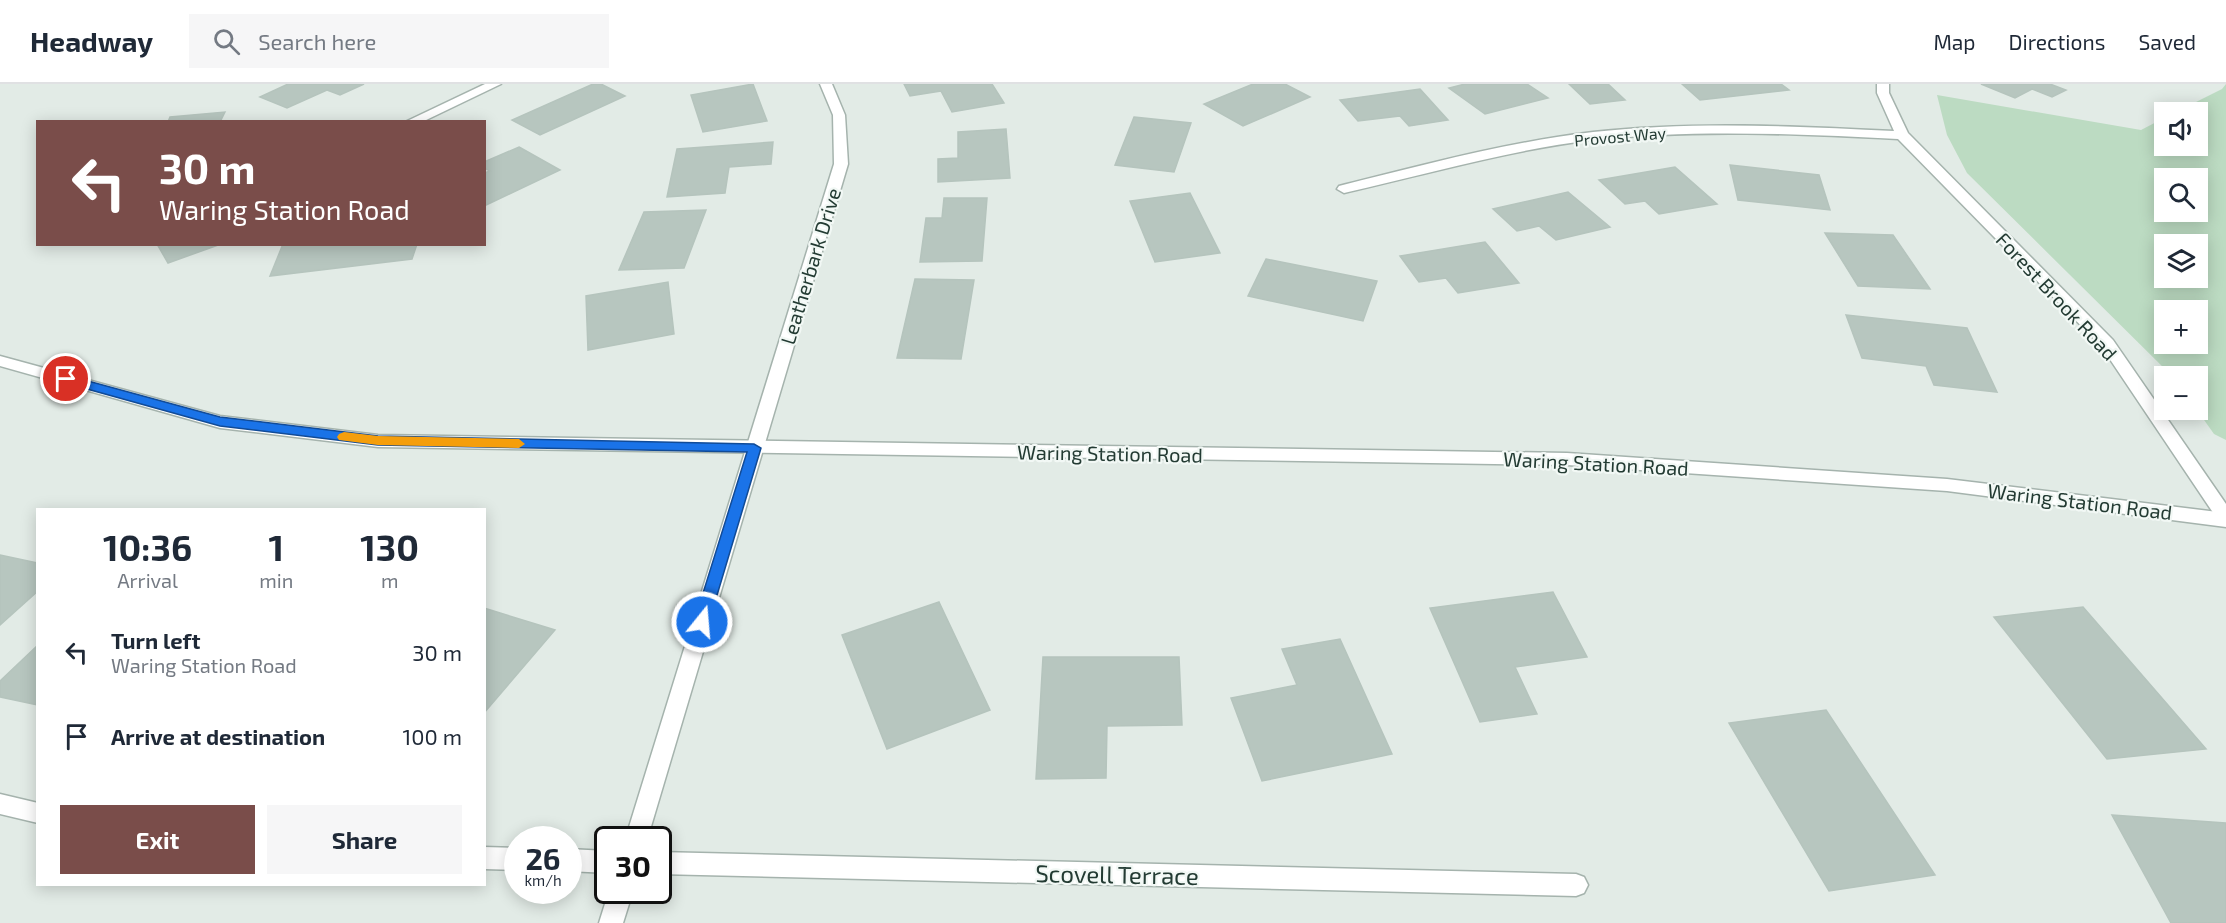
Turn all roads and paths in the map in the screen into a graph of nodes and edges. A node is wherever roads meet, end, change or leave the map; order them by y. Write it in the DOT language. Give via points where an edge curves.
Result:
graph roads {
  1 [pos="495,84"];
  2 [pos="826,84"];
  3 [pos="1883,84"];
  4 [pos="415,120"];
  5 [pos="1902,135"];
  6 [pos="1344,189"];
  7 [pos="0,361"];
  8 [pos="754,448"];
  9 [pos="2226,519"];
  10 [pos="0,804"];
  11 [pos="36,813"];
  12 [pos="640,826"];
  13 [pos="486,858"];
  14 [pos="504,859"];
  15 [pos="672,863"];
  16 [pos="1576,885"];
  17 [pos="617,904"];
  18 [pos="611,923"];
  1 -- 4 [label="street"];
  2 -- 8 [label="street, Leatherbark Drive" via="839,115 841,164"];
  3 -- 5 [label="street, Forest Brook Road" via="1883,93"];
  5 -- 6 [label="street, Provost Way" via="1743,128 1644,132 1549,142"];
  5 -- 9 [label="street, Forest Brook Road" via="2107,343"];
  7 -- 8 [label="street, Waring Station Road" via="220,422 378,441"];
  8 -- 9 [label="street, Waring Station Road" via="1567,459 1947,485"];
  8 -- 12 [label="street"];
  10 -- 11 [label="street"];
  13 -- 14 [label="street"];
  15 -- 16 [label="street, Scovell Terrace"];
  17 -- 18 [label="street"];
}
